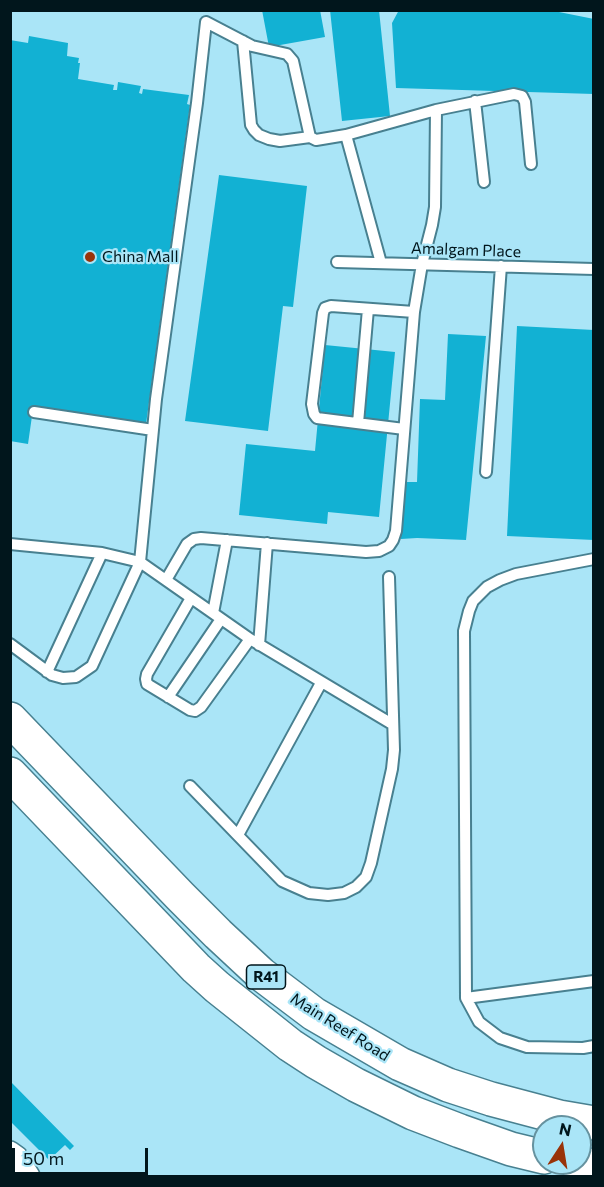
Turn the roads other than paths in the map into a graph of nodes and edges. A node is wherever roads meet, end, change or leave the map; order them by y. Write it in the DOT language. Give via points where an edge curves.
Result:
graph roads {
  1 [pos="243,41"];
  2 [pos="475,101"];
  3 [pos="436,110"];
  4 [pos="346,135"];
  5 [pos="310,137"];
  6 [pos="531,164"];
  7 [pos="484,182"];
  8 [pos="337,262"];
  9 [pos="381,263"];
  10 [pos="422,264"];
  11 [pos="501,266"];
  12 [pos="594,269"];
  13 [pos="368,309"];
  14 [pos="414,312"];
  15 [pos="34,412"];
  16 [pos="358,423"];
  17 [pos="404,429"];
  18 [pos="153,430"];
  19 [pos="486,472"];
  20 [pos="227,540"];
  21 [pos="267,543"];
  22 [pos="10,544"];
  23 [pos="102,553"];
  24 [pos="594,559"];
  25 [pos="140,562"];
  26 [pos="389,578"];
  27 [pos="166,580"];
  28 [pos="191,598"];
  29 [pos="217,616"];
  30 [pos="254,642"];
  31 [pos="10,644"];
  32 [pos="47,672"];
  33 [pos="321,682"];
  34 [pos="168,697"];
  35 [pos="10,719"];
  36 [pos="392,724"];
  37 [pos="10,774"];
  38 [pos="190,786"];
  39 [pos="238,835"];
  40 [pos="594,981"];
  41 [pos="466,998"];
  42 [pos="594,1046"];
  43 [pos="594,1123"];
  44 [pos="10,1152"];
  45 [pos="532,1154"];
  46 [pos="29,1176"];
  1 -- 5 [label="lane" via="287,54 293,61"];
  1 -- 5 [label="lane" via="254,130 280,141"];
  1 -- 18 [label="lane" via="206,22"];
  2 -- 3 [label="lane"];
  2 -- 6 [label="lane" via="522,96"];
  2 -- 7 [label="lane"];
  3 -- 4 [label="lane"];
  3 -- 10 [label="lane" via="435,207"];
  4 -- 5 [label="lane" via="316,140"];
  4 -- 9 [label="lane"];
  8 -- 9 [label="lane, Amalgam Place"];
  9 -- 10 [label="lane, Amalgam Place"];
  10 -- 11 [label="lane, Amalgam Place"];
  10 -- 14 [label="lane"];
  11 -- 12 [label="lane, Amalgam Place"];
  11 -- 19 [label="lane"];
  13 -- 14 [label="lane"];
  13 -- 16 [label="lane"];
  13 -- 16 [label="lane" via="325,308 312,404 317,418"];
  14 -- 17 [label="lane"];
  15 -- 18 [label="lane"];
  16 -- 17 [label="lane"];
  17 -- 21 [label="lane" via="396,531 389,546 366,552"];
  18 -- 25 [label="lane"];
  20 -- 21 [label="lane"];
  20 -- 27 [label="lane" via="194,538"];
  20 -- 29 [label="lane"];
  21 -- 30 [label="lane"];
  22 -- 23 [label="lane"];
  23 -- 25 [label="lane"];
  23 -- 32 [label="lane"];
  24 -- 41 [label="lane" via="500,580 473,601 469,611 464,631"];
  25 -- 27 [label="lane"];
  25 -- 32 [label="lane" via="92,666 76,677 63,678"];
  26 -- 36 [label="lane"];
  27 -- 28 [label="lane"];
  28 -- 29 [label="lane"];
  28 -- 34 [label="lane" via="146,679 147,684"];
  29 -- 30 [label="lane"];
  29 -- 34 [label="lane"];
  30 -- 33 [label="lane"];
  30 -- 34 [label="lane" via="195,711"];
  31 -- 32 [label="lane"];
  33 -- 36 [label="lane"];
  33 -- 39 [label="lane"];
  35 -- 43 [label="main road, Main Reef Road / R41" via="218,934 261,974 314,1014 400,1064 448,1085 559,1118"];
  36 -- 39 [label="lane" via="392,769 371,863 366,877 356,887 328,896 309,893 282,880"];
  37 -- 45 [label="main road, R41" via="196,968 290,1044 356,1085 413,1113"];
  38 -- 39 [label="lane"];
  40 -- 41 [label="lane"];
  41 -- 42 [label="lane" via="479,1022 500,1038 527,1047"];
  44 -- 46 [label="street"];
}
